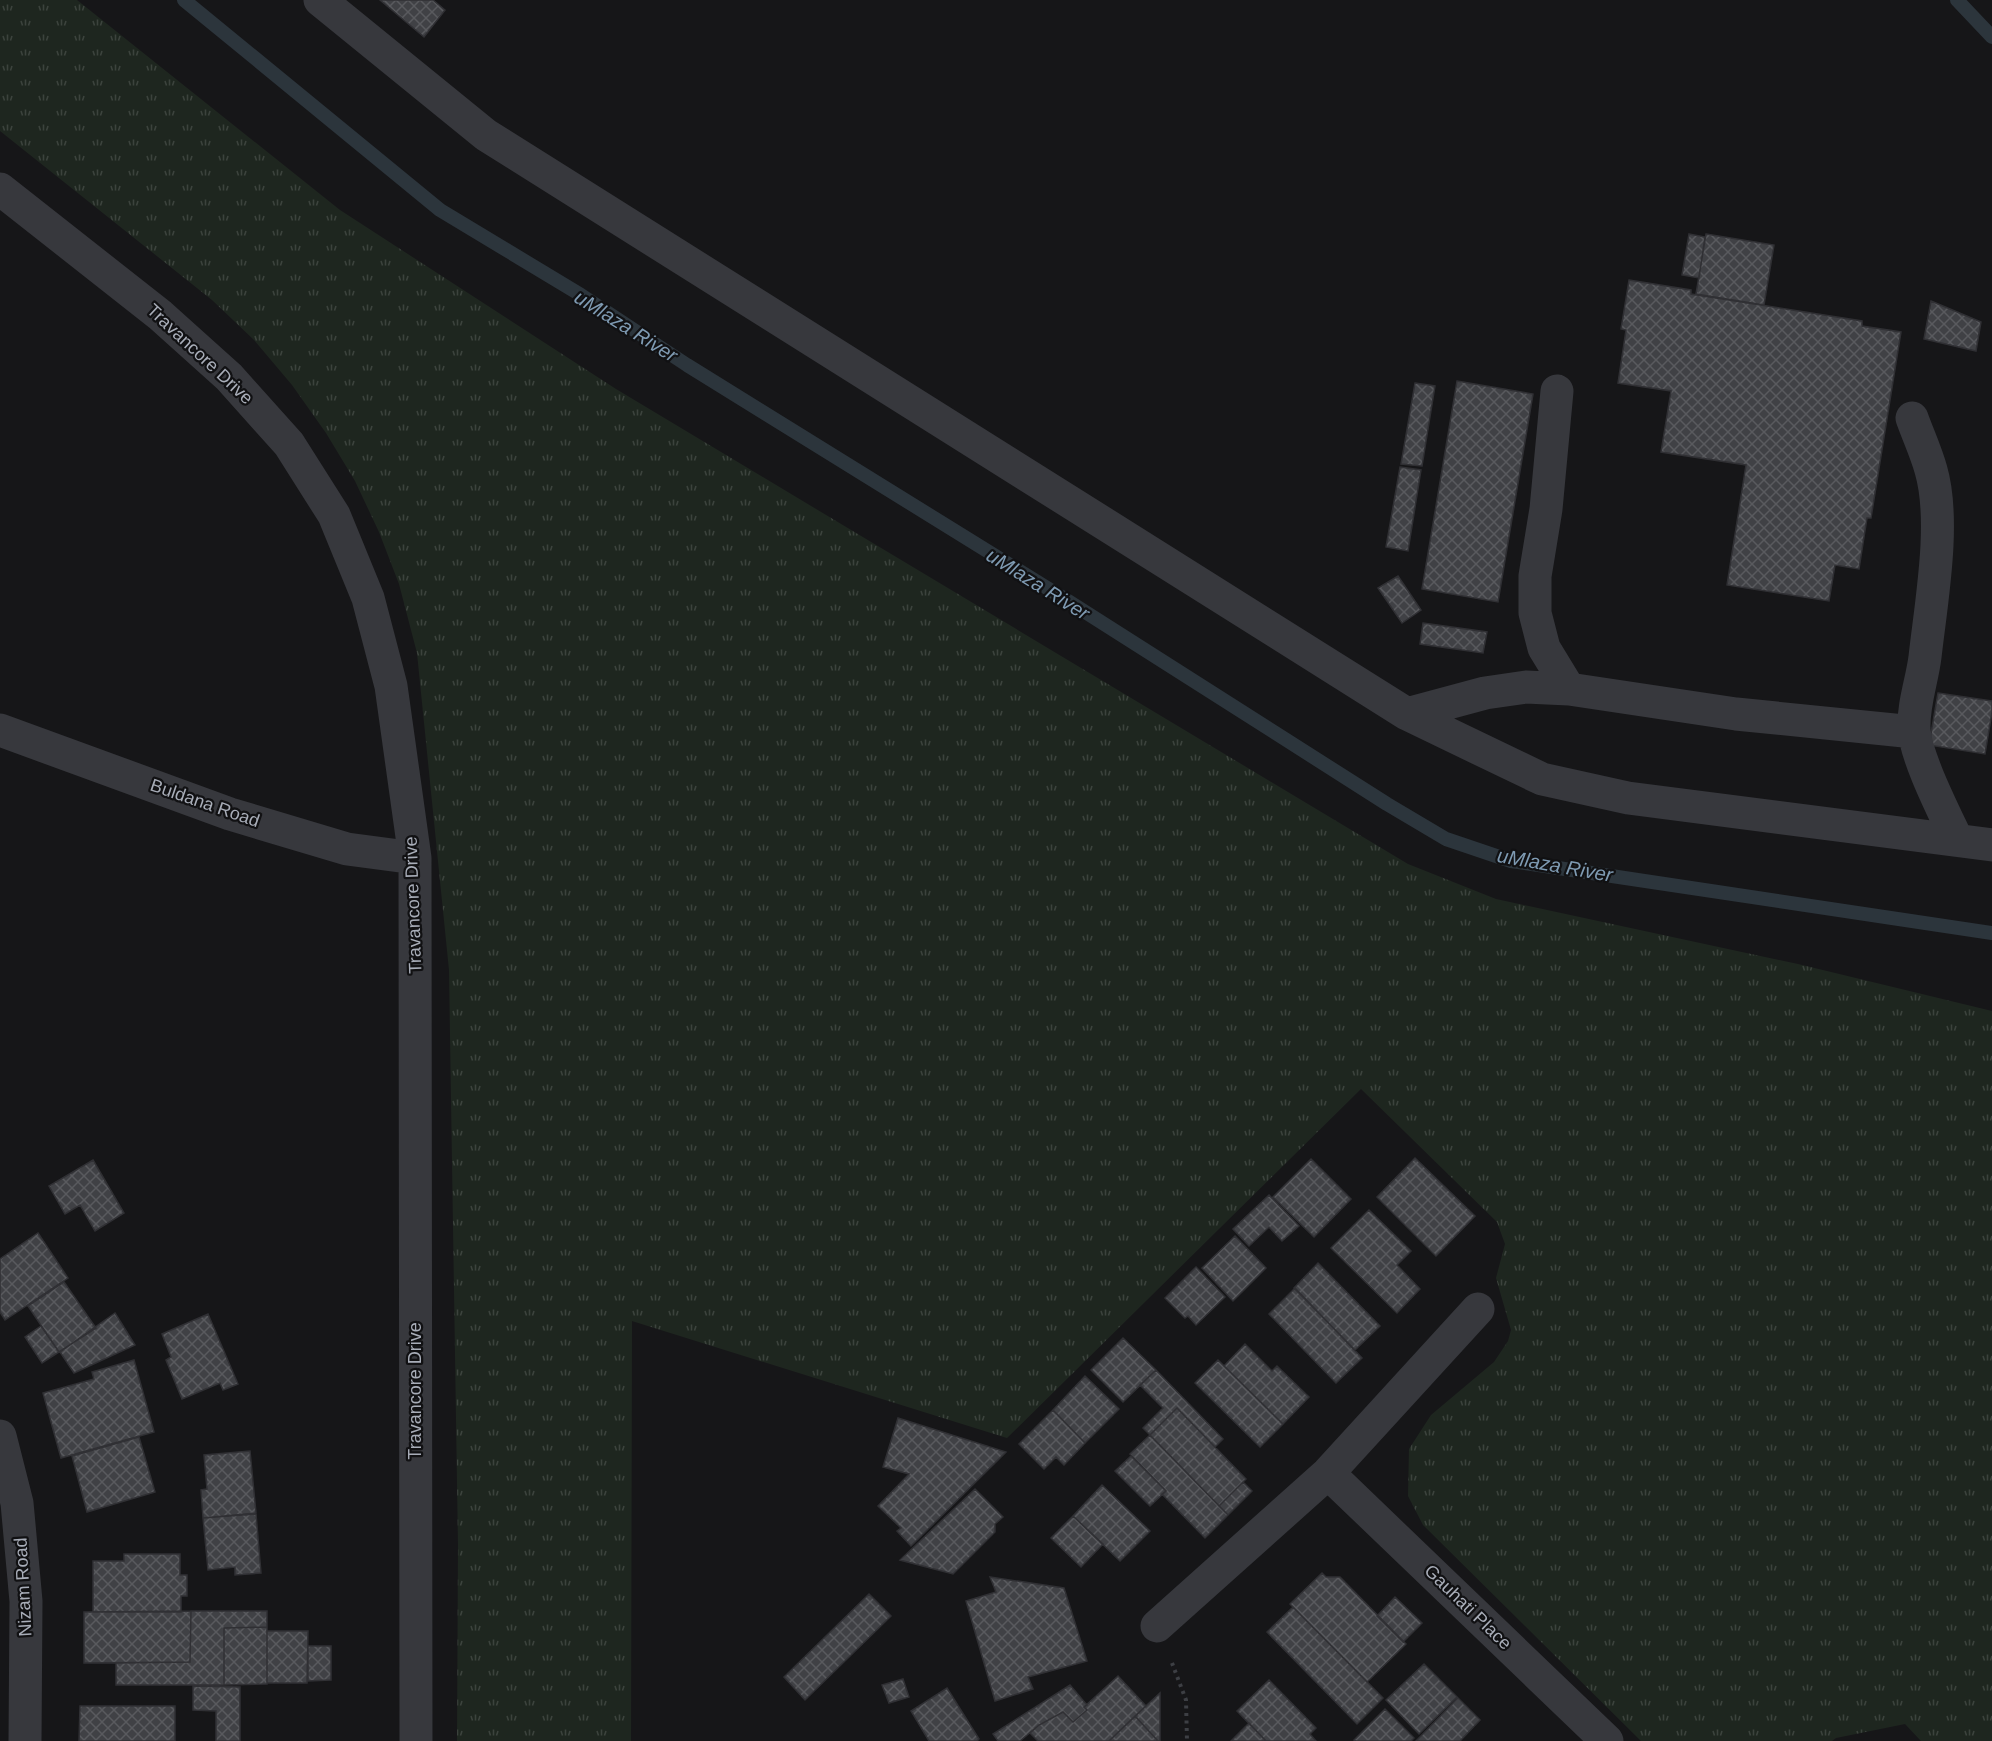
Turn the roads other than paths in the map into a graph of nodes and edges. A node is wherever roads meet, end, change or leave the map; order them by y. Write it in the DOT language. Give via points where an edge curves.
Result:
graph roads {
  1 [pos="320,0"];
  2 [pos="0,189"];
  3 [pos="1557,391"];
  4 [pos="1912,418"];
  5 [pos="1569,689"];
  6 [pos="1407,714"];
  7 [pos="0,730"];
  8 [pos="1914,732"];
  9 [pos="1957,840"];
  10 [pos="1992,844"];
  11 [pos="415,858"];
  12 [pos="1478,1309"];
  13 [pos="0,1436"];
  14 [pos="1329,1473"];
  15 [pos="1157,1626"];
  16 [pos="25,1741"];
  17 [pos="416,1741"];
  18 [pos="1607,1741"];
  1 -- 6 [label="street" via="486,135"];
  2 -- 11 [label="street, Travancore Drive" via="160,315 229,377 289,444 334,515 368,598 391,686"];
  3 -- 5 [label="street" via="1546,509 1535,576 1535,613 1544,648"];
  4 -- 8 [label="street" via="1931,471 1937,516 1934,577"];
  5 -- 6 [label="street" via="1526,687 1485,693"];
  5 -- 8 [label="street" via="1736,714"];
  6 -- 9 [label="street" via="1542,779 1628,798"];
  7 -- 11 [label="street, Buldana Road" via="241,817 347,849"];
  8 -- 9 [label="street"];
  9 -- 10 [label="street"];
  11 -- 17 [label="street, Travancore Drive"];
  12 -- 14 [label="street"];
  13 -- 16 [label="street, Nizam Road" via="17,1503 26,1601"];
  14 -- 15 [label="street"];
  14 -- 18 [label="street, Gauhati Place"];
}
